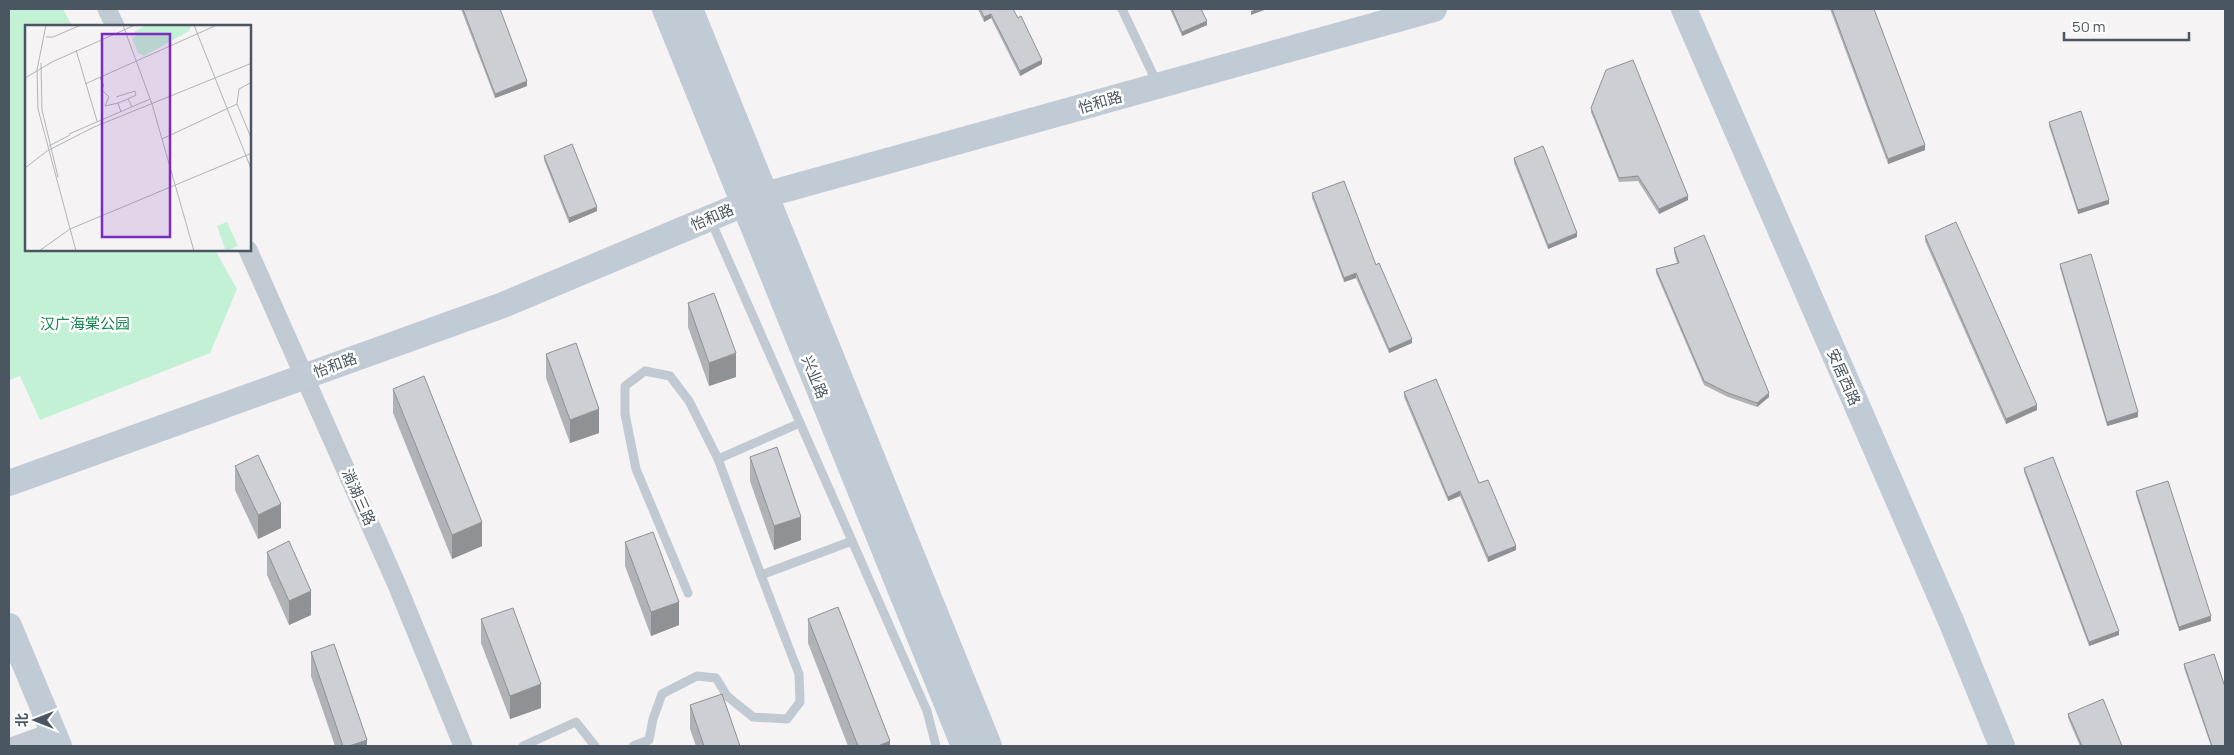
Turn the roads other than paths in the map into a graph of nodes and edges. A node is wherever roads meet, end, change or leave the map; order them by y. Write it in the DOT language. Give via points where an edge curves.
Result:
graph roads {
  1 [pos="107,9"];
  2 [pos="665,9"];
  3 [pos="690,9"];
  4 [pos="1122,9"];
  5 [pos="1434,9"];
  6 [pos="1684,9"];
  7 [pos="115,25"];
  8 [pos="1159,85"];
  9 [pos="755,199"];
  10 [pos="710,218"];
  11 [pos="248,251"];
  12 [pos="305,376"];
  13 [pos="800,423"];
  14 [pos="718,459"];
  15 [pos="9,483"];
  16 [pos="852,541"];
  17 [pos="761,576"];
  18 [pos="688,593"];
  19 [pos="9,626"];
  20 [pos="56,739"];
  21 [pos="14,746"];
  22 [pos="464,746"];
  23 [pos="523,746"];
  24 [pos="595,746"];
  25 [pos="633,746"];
  26 [pos="936,746"];
  27 [pos="964,746"];
  28 [pos="989,746"];
  29 [pos="2002,746"];
  1 -- 7 [label="street"];
  2 -- 9 [label="street, 兴业路"];
  3 -- 9 [label="street, 兴业路"];
  4 -- 8 [label="lane"];
  5 -- 8 [label="street, 怡和路"];
  6 -- 29 [label="street, 安居西路" via="1951,621"];
  8 -- 9 [label="street, 怡和路"];
  9 -- 10 [label="street, 怡和路"];
  9 -- 27 [label="street, 兴业路"];
  9 -- 28 [label="street, 兴业路"];
  10 -- 12 [label="street, 怡和路" via="503,305"];
  10 -- 13 [label="lane"];
  11 -- 12 [label="street, 淌湖三路"];
  12 -- 15 [label="street, 怡和路"];
  12 -- 22 [label="street, 淌湖三路" via="398,585"];
  13 -- 14 [label="lane"];
  13 -- 16 [label="lane"];
  14 -- 17 [label="lane"];
  14 -- 18 [label="lane" via="689,401 670,376 645,371 625,386 625,414 636,468"];
  16 -- 17 [label="lane"];
  16 -- 26 [label="lane" via="926,711"];
  17 -- 25 [label="lane" via="799,674 800,702 787,719 753,717 727,696 716,678 698,676 662,694 649,740"];
  19 -- 20 [label="street"];
  20 -- 21 [label="street"];
  23 -- 24 [label="lane" via="576,722"];
}
